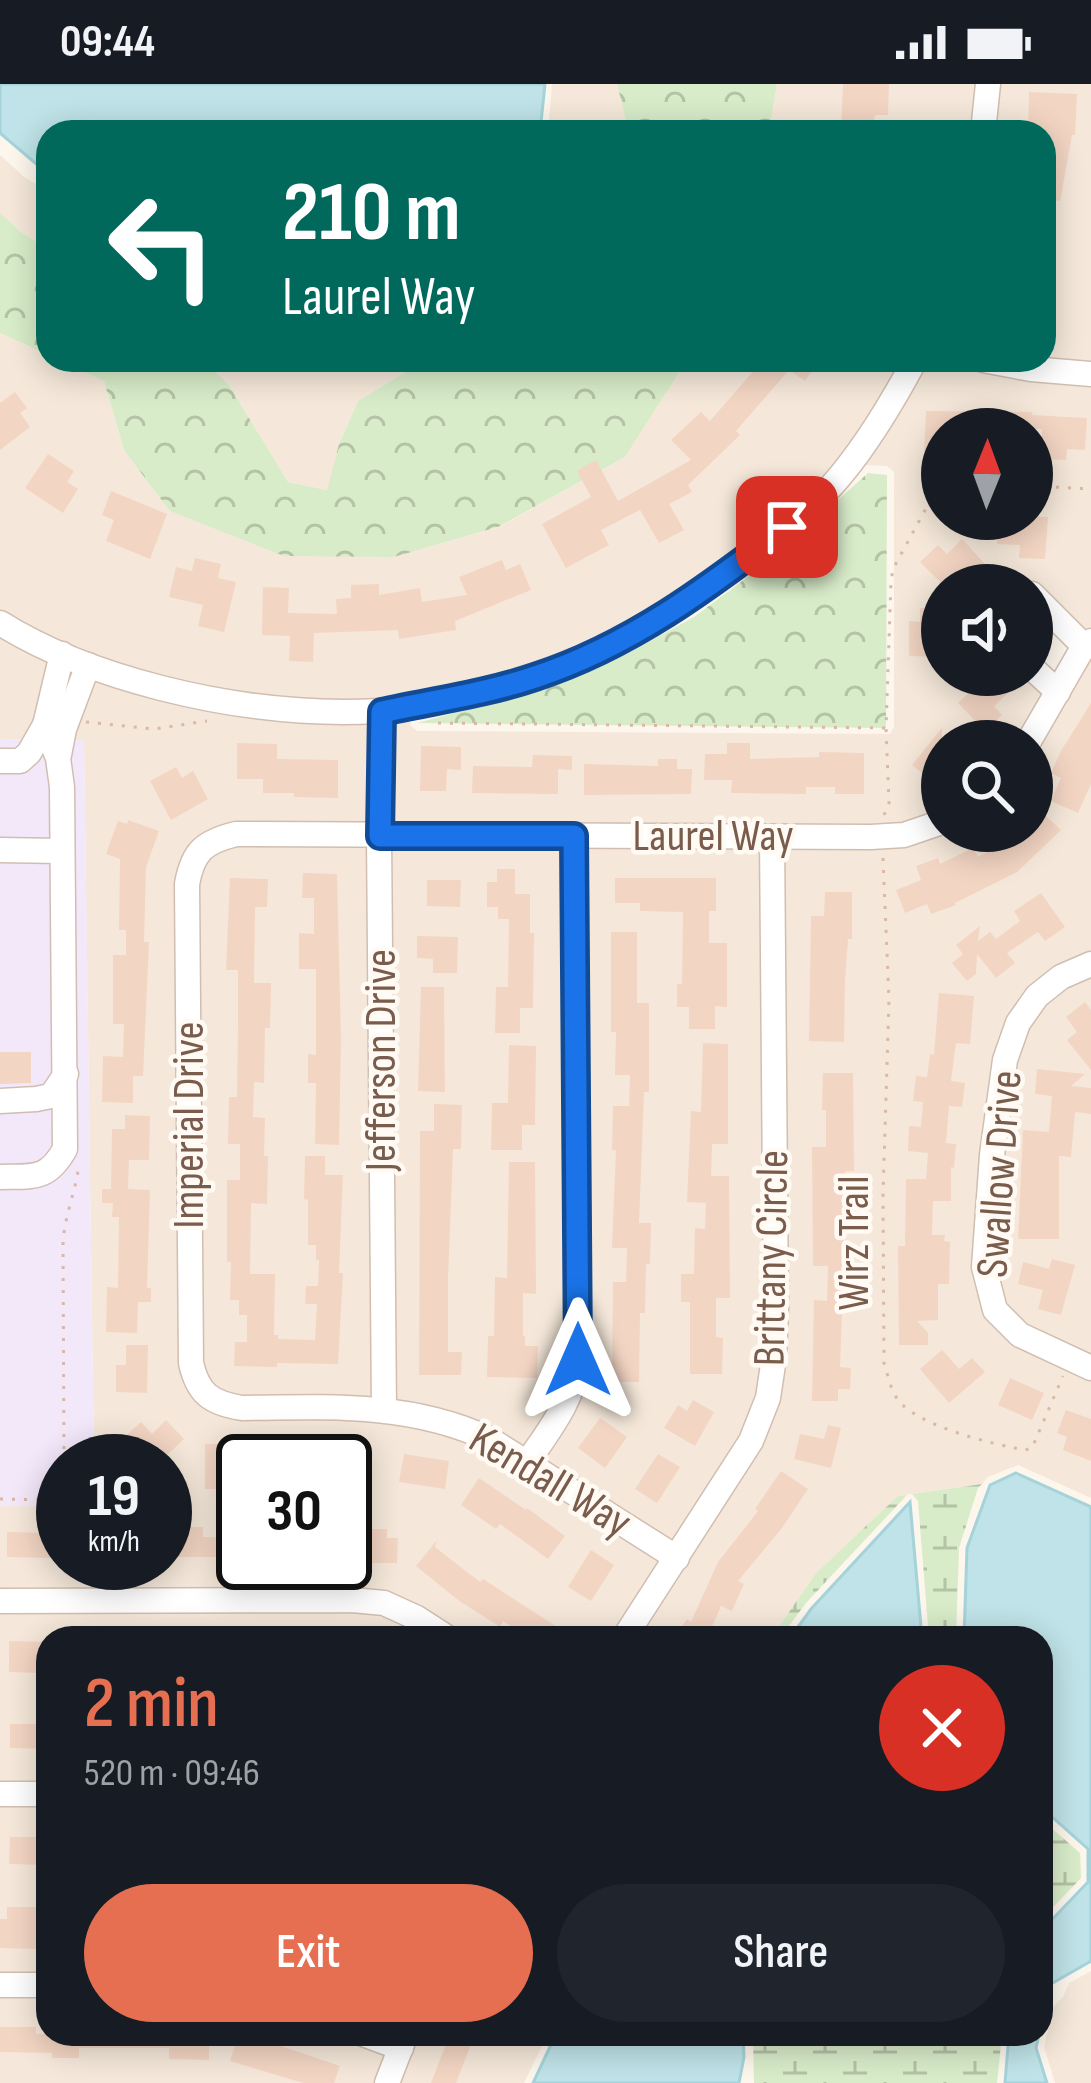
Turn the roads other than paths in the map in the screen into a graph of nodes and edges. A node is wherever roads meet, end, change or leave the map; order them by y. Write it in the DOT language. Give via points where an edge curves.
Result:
graph roads {
  1 [pos="988,84"];
  2 [pos="984,120"];
  3 [pos="1056,371"];
  4 [pos="908,372"];
  5 [pos="1091,374"];
  6 [pos="1053,612"];
  7 [pos="0,623"];
  8 [pos="1088,643"];
  9 [pos="62,654"];
  10 [pos="88,664"];
  11 [pos="1053,687"];
  12 [pos="1058,692"];
  13 [pos="382,712"];
  14 [pos="1041,720"];
  15 [pos="45,725"];
  16 [pos="58,758"];
  17 [pos="0,761"];
  18 [pos="921,829"];
  19 [pos="380,836"];
  20 [pos="574,836"];
  21 [pos="772,837"];
  22 [pos="0,850"];
  23 [pos="62,851"];
  24 [pos="198,853"];
  25 [pos="1091,964"];
  26 [pos="65,1074"];
  27 [pos="0,1101"];
  28 [pos="0,1177"];
  29 [pos="1091,1368"];
  30 [pos="207,1396"];
  31 [pos="384,1409"];
  32 [pos="527,1463"];
  33 [pos="676,1558"];
  34 [pos="0,1601"];
  35 [pos="429,1626"];
  36 [pos="632,1626"];
  37 [pos="0,1794"];
  38 [pos="36,1794"];
  39 [pos="0,1985"];
  40 [pos="36,1985"];
  41 [pos="401,2046"];
  42 [pos="387,2083"];
  1 -- 2 [label="street"];
  3 -- 5 [label="street"];
  4 -- 13 [label="street" via="839,478 787,527 657,620 534,678"];
  6 -- 8 [label="street"];
  7 -- 9 [label="street"];
  8 -- 12 [label="street"];
  9 -- 10 [label="street"];
  9 -- 15 [label="street"];
  10 -- 13 [label="street" via="266,710"];
  10 -- 16 [label="street"];
  11 -- 12 [label="street"];
  12 -- 14 [label="street"];
  13 -- 19 [label="street, Jefferson Drive"];
  15 -- 16 [label="street"];
  15 -- 17 [label="street" via="20,761"];
  16 -- 23 [label="street"];
  18 -- 21 [label="street, Laurel Way"];
  19 -- 20 [label="street, Laurel Way"];
  19 -- 24 [label="street, Laurel Way" via="236,834"];
  19 -- 31 [label="street, Jefferson Drive"];
  20 -- 21 [label="street, Laurel Way"];
  20 -- 32 [label="street" via="578,1360 572,1390"];
  21 -- 33 [label="street, Brittany Circle" via="774,1358 751,1441"];
  22 -- 23 [label="street"];
  23 -- 26 [label="street"];
  24 -- 30 [label="street, Imperial Drive" via="187,884 191,1363"];
  25 -- 29 [label="street, Swallow Drive" via="1037,996 1018,1023 1005,1060 984,1267 995,1310 1021,1335"];
  26 -- 27 [label="street" via="51,1096"];
  26 -- 28 [label="street" via="65,1149 55,1166 39,1176"];
  30 -- 31 [label="street, Kendall Way" via="242,1408"];
  31 -- 32 [label="street, Kendall Way" via="460,1425"];
  32 -- 33 [label="street, Kendall Way"];
  33 -- 36 [label="street, Brittany Circle"];
  34 -- 35 [label="street" via="352,1600 384,1603"];
  37 -- 38 [label="street"];
  39 -- 40 [label="street"];
  41 -- 42 [label="street"];
}
